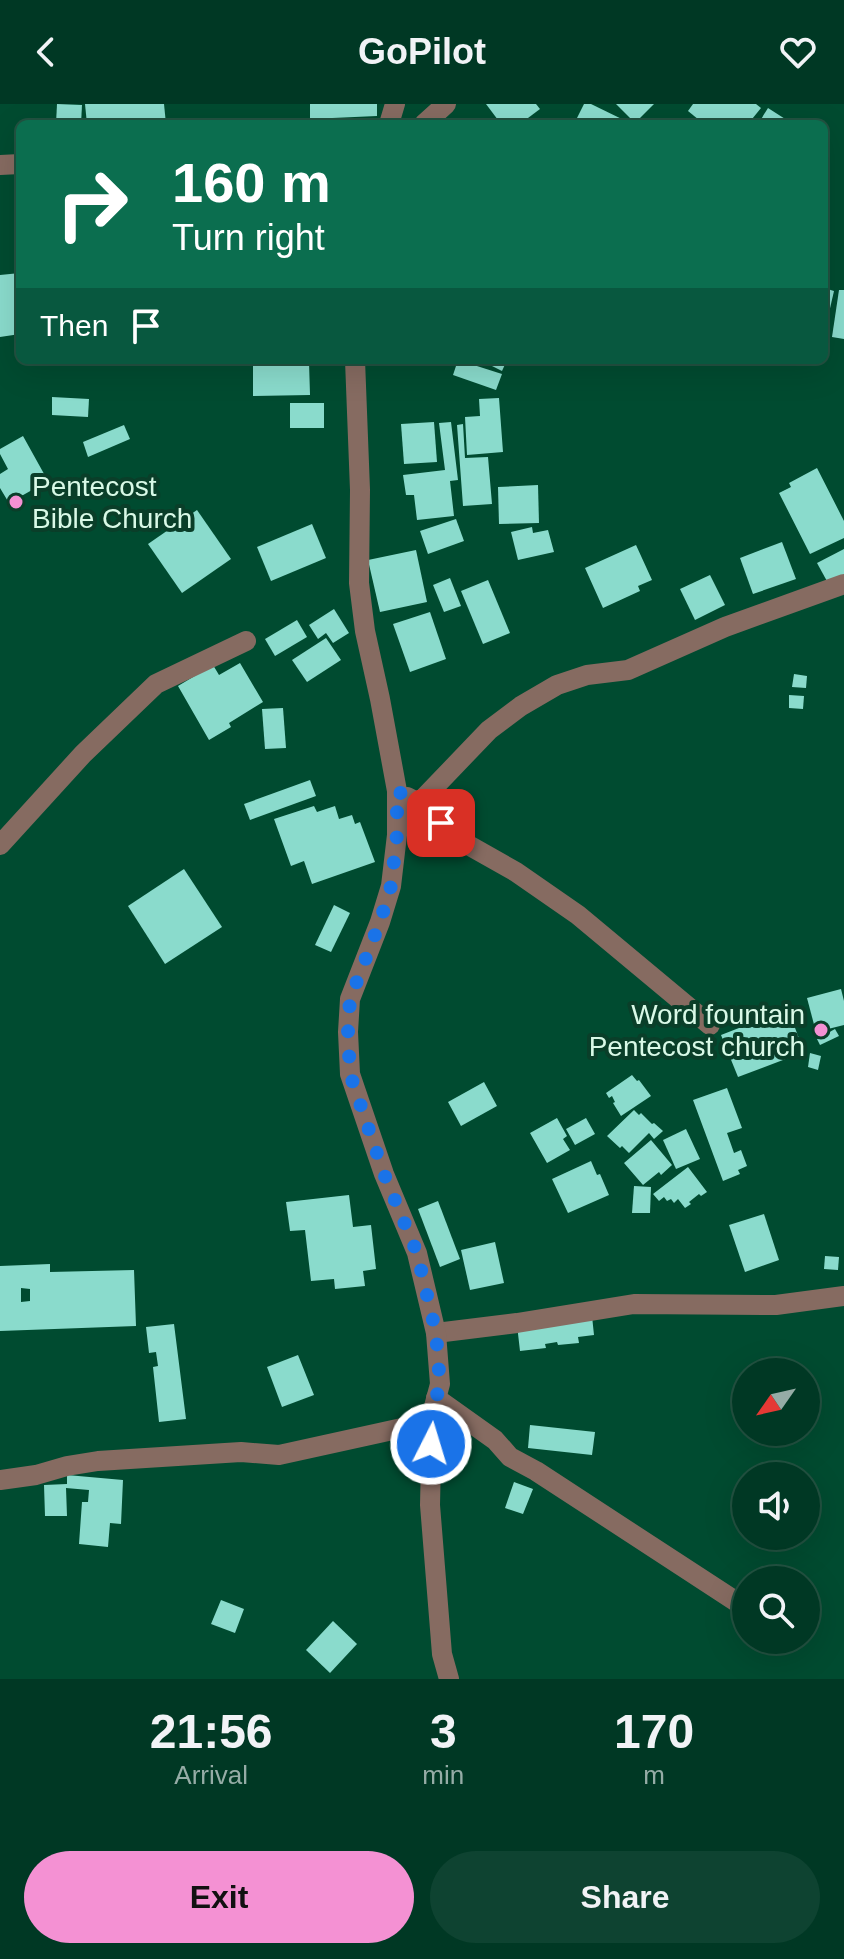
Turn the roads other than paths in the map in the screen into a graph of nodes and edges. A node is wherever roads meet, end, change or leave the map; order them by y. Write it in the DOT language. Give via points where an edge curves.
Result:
graph roads {
  1 [pos="446,104"];
  2 [pos="428,120"];
  3 [pos="355,364"];
  4 [pos="844,584"];
  5 [pos="246,641"];
  6 [pos="397,791"];
  7 [pos="419,803"];
  8 [pos="0,845"];
  9 [pos="710,1025"];
  10 [pos="844,1296"];
  11 [pos="436,1333"];
  12 [pos="434,1406"];
  13 [pos="0,1480"];
  14 [pos="732,1599"];
  15 [pos="449,1679"];
  1 -- 2 [label="street"];
  3 -- 6 [label="street" via="359,583"];
  4 -- 7 [label="street" via="725,627 628,670 557,685 489,730"];
  5 -- 8 [label="street" via="156,684"];
  6 -- 7 [label="street"];
  6 -- 11 [label="street" via="391,886 350,999 350,1074 417,1253"];
  7 -- 9 [label="street" via="463,842 578,915"];
  10 -- 11 [label="street" via="776,1305 634,1304"];
  11 -- 12 [label="street" via="440,1384"];
  12 -- 13 [label="street" via="411,1426 279,1455 241,1452 98,1461"];
  12 -- 14 [label="street" via="495,1440 510,1457"];
  12 -- 15 [label="street" via="430,1505 442,1654"];
}
